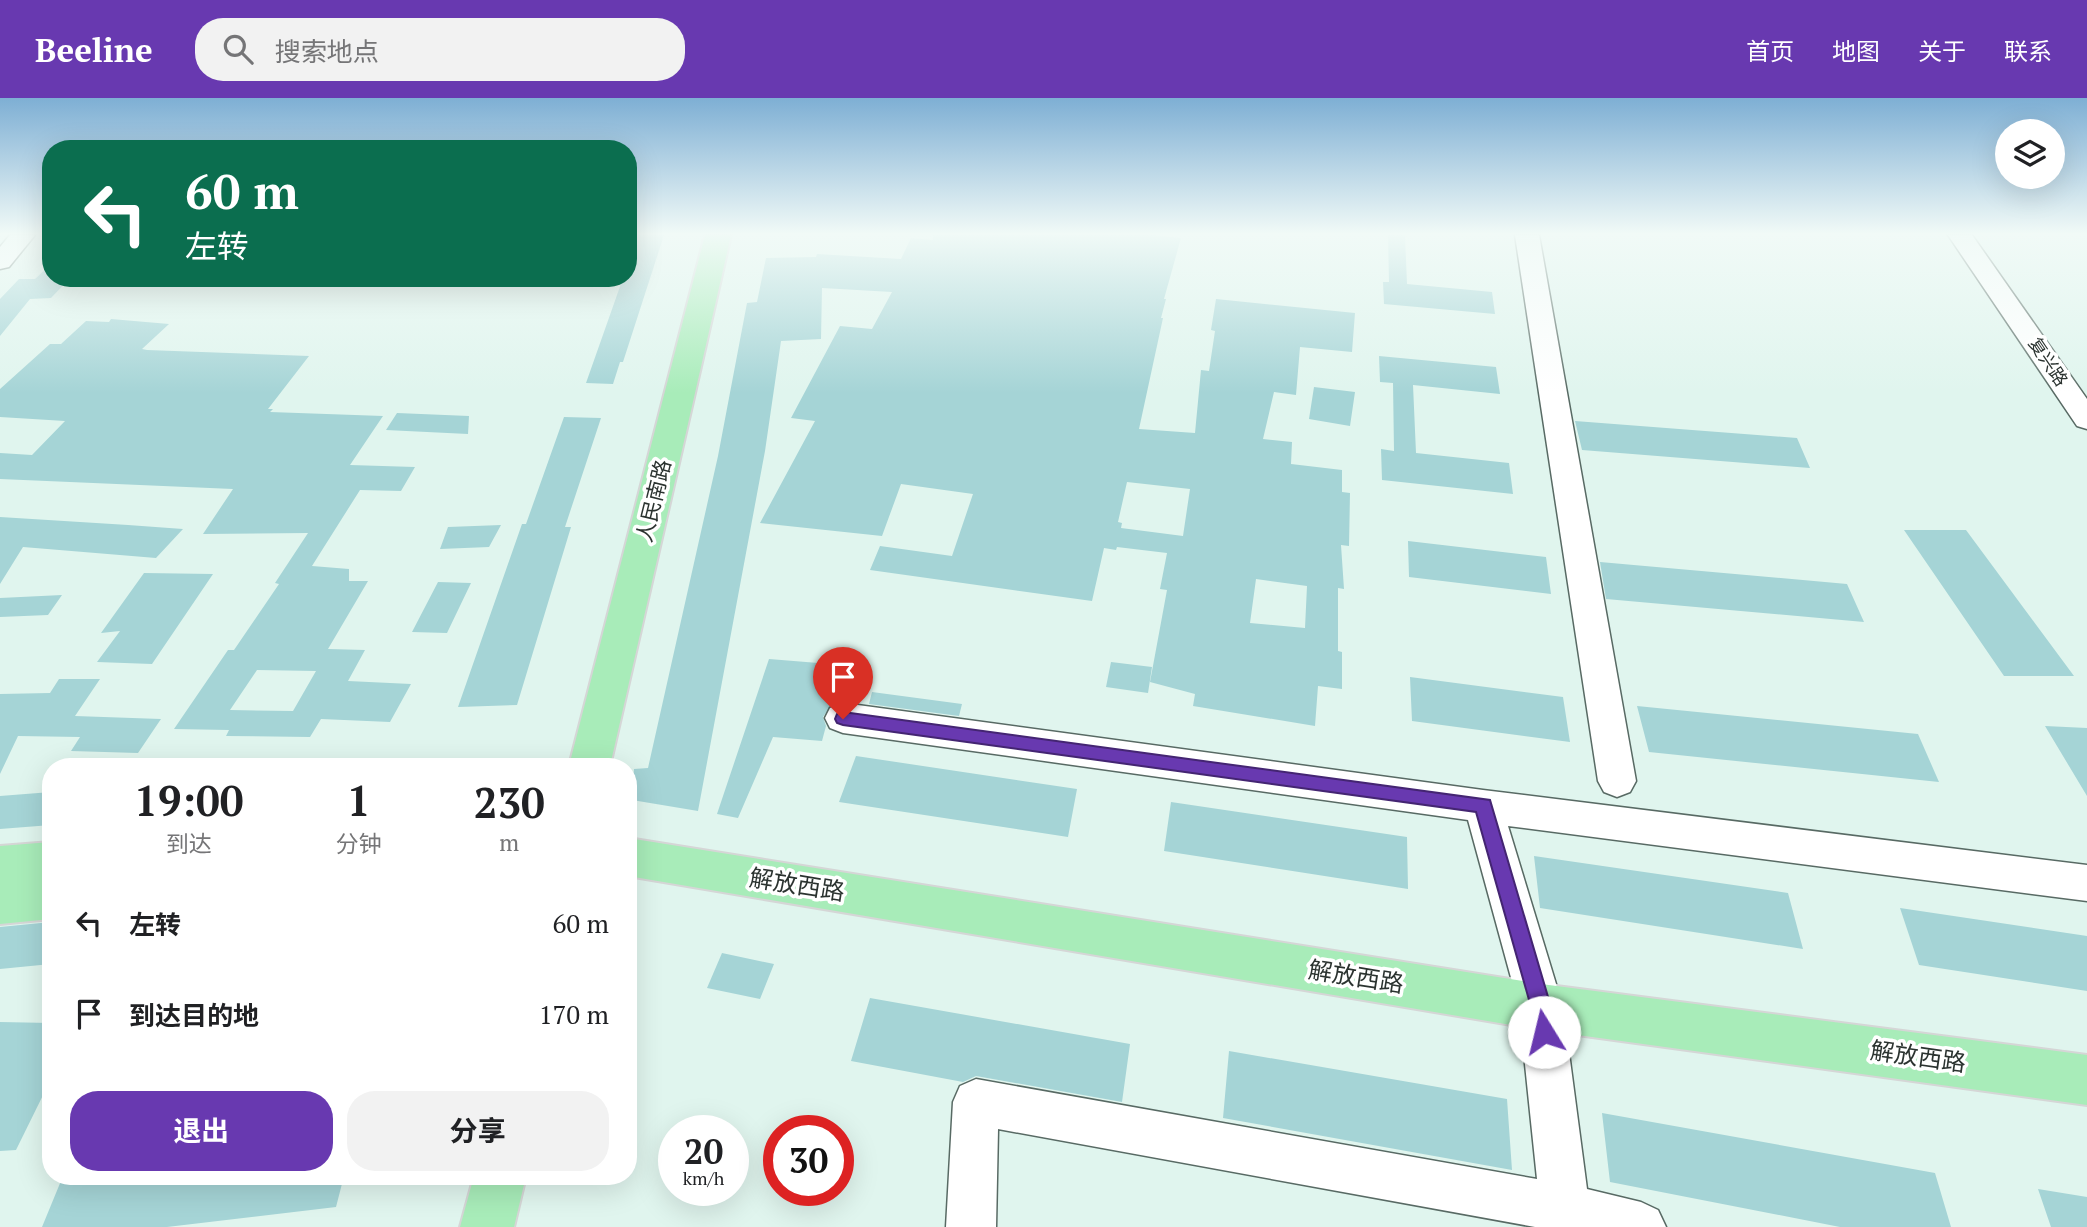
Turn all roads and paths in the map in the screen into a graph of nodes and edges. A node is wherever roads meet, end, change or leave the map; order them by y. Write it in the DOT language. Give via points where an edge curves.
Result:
graph roads {
  1 [pos="705,288"];
  2 [pos="1536,288"];
  3 [pos="1996,288"];
  4 [pos="2087,420"];
  5 [pos="843,719"];
  6 [pos="591,758"];
  7 [pos="1617,781"];
  8 [pos="1483,806"];
  9 [pos="637,858"];
  10 [pos="42,862"];
  11 [pos="0,864"];
  12 [pos="2087,883"];
  13 [pos="42,900"];
  14 [pos="0,904"];
  15 [pos="1541,1007"];
  16 [pos="2087,1080"];
  17 [pos="498,1185"];
  18 [pos="1566,1217"];
  19 [pos="487,1227"];
  20 [pos="971,1227"];
  21 [pos="1641,1227"];
  1 -- 6 [label="main road, 人民南路"];
  2 -- 7 [label="street"];
  3 -- 4 [label="street, 复兴路"];
  5 -- 8 [label="street"];
  8 -- 12 [label="street"];
  8 -- 15 [label="street"];
  9 -- 15 [label="main road, 解放西路"];
  10 -- 11 [label="main road"];
  13 -- 14 [label="main road"];
  15 -- 16 [label="main road, 解放西路"];
  15 -- 18 [label="street"];
  17 -- 19 [label="main road"];
  18 -- 20 [label="street" via="976,1102"];
  18 -- 21 [label="street"];
}
